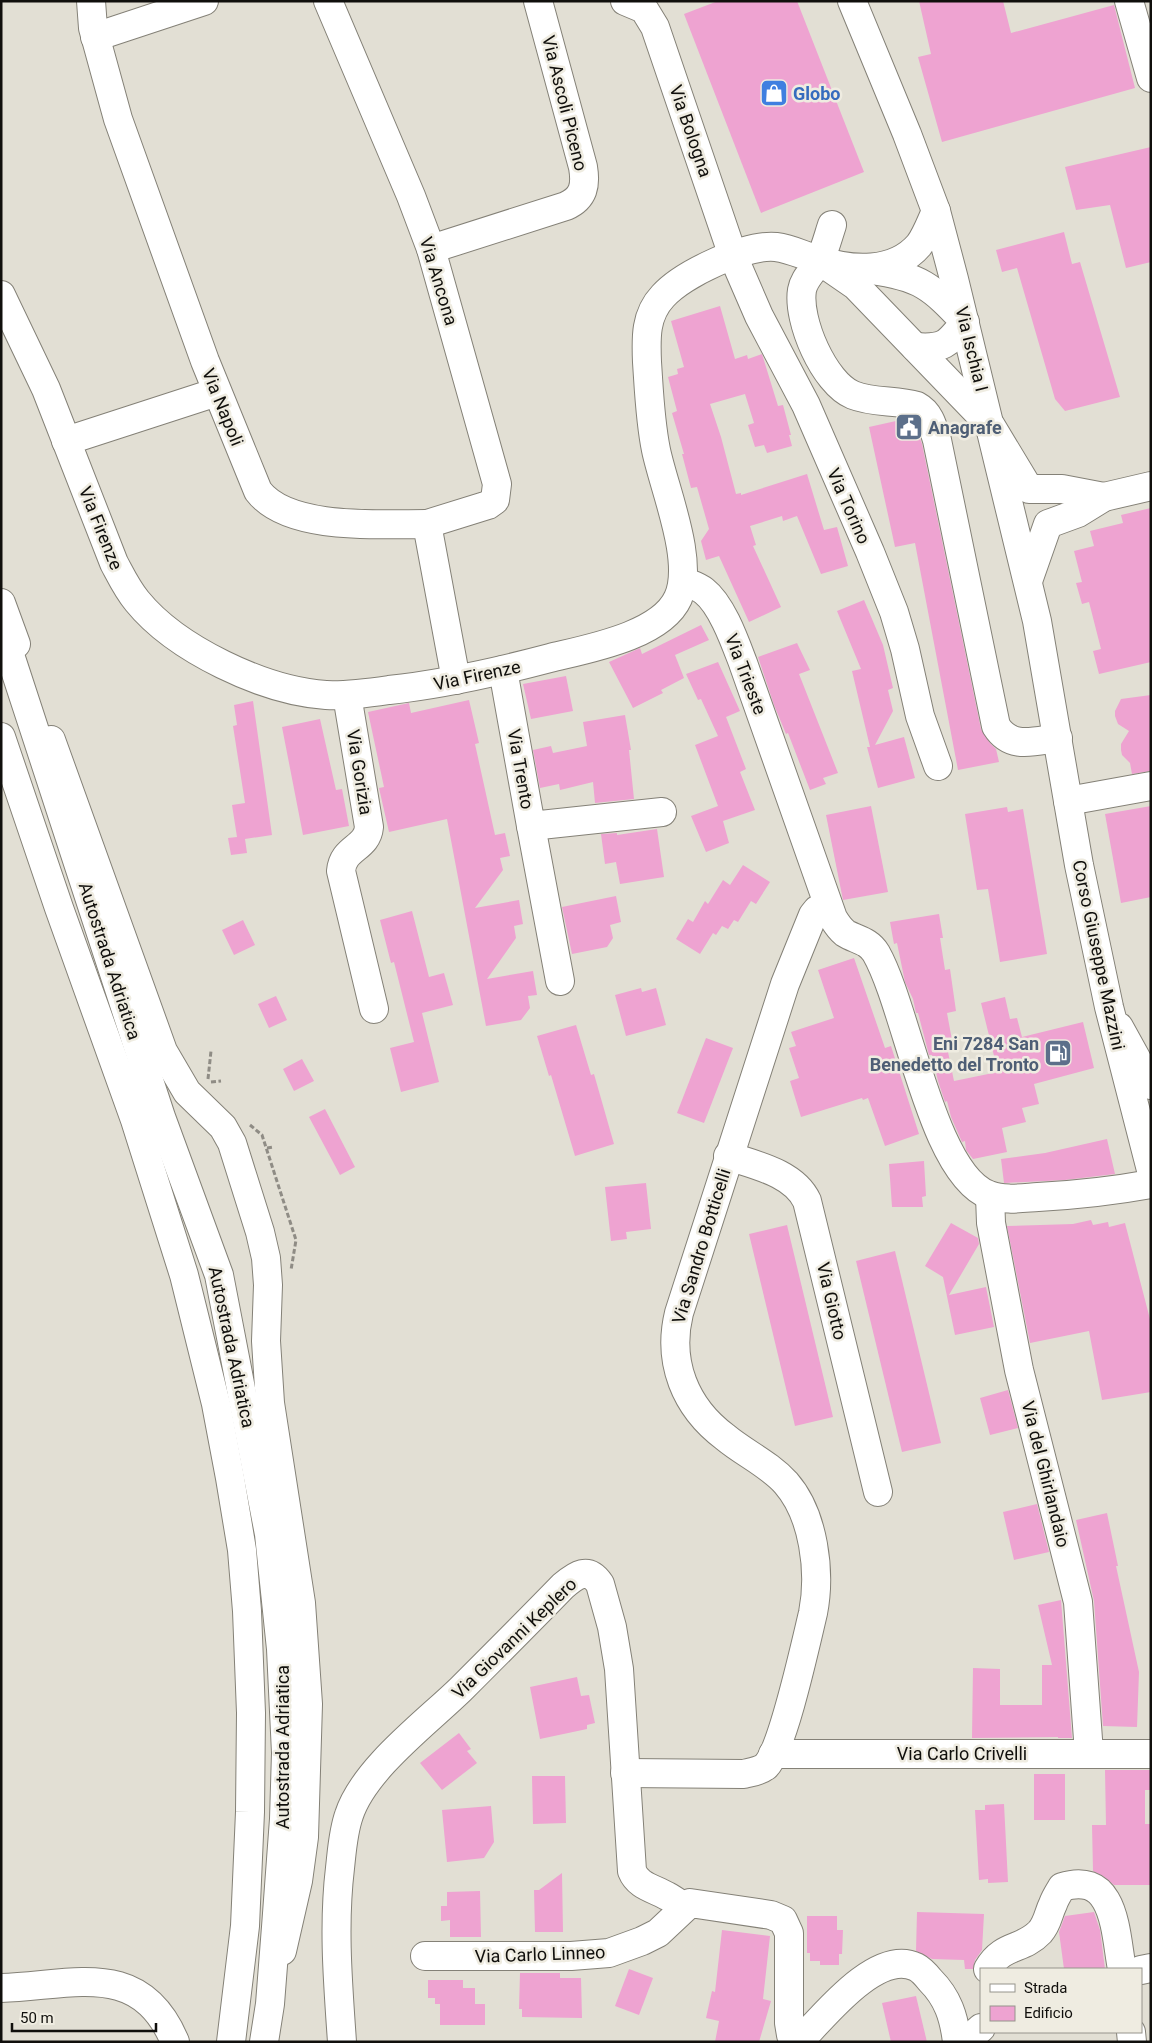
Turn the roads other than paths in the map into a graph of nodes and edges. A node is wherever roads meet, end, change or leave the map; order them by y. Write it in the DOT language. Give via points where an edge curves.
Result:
graph roads {
  1 [pos="91,1"];
  2 [pos="204,1"];
  3 [pos="328,1"];
  4 [pos="538,1"];
  5 [pos="852,1"];
  6 [pos="1129,1"];
  7 [pos="642,4"];
  8 [pos="95,37"];
  9 [pos="1151,78"];
  10 [pos="936,211"];
  11 [pos="832,225"];
  12 [pos="431,249"];
  13 [pos="733,256"];
  14 [pos="820,261"];
  15 [pos="862,269"];
  16 [pos="1,295"];
  17 [pos="965,322"];
  18 [pos="915,348"];
  19 [pos="217,392"];
  20 [pos="991,426"];
  21 [pos="66,441"];
  22 [pos="1151,486"];
  23 [pos="1029,489"];
  24 [pos="1104,497"];
  25 [pos="1012,515"];
  26 [pos="426,524"];
  27 [pos="1048,524"];
  28 [pos="683,581"];
  29 [pos="1028,581"];
  30 [pos="1,603"];
  31 [pos="1,622"];
  32 [pos="502,670"];
  33 [pos="456,680"];
  34 [pos="347,695"];
  35 [pos="1,737"];
  36 [pos="1058,738"];
  37 [pos="938,766"];
  38 [pos="1151,786"];
  39 [pos="1068,801"];
  40 [pos="662,812"];
  41 [pos="531,826"];
  42 [pos="828,905"];
  43 [pos="560,981"];
  44 [pos="1109,1007"];
  45 [pos="374,1009"];
  46 [pos="1151,1085"];
  47 [pos="728,1156"];
  48 [pos="1150,1160"];
  49 [pos="1151,1184"];
  50 [pos="990,1196"];
  51 [pos="878,1492"];
  52 [pos="1089,1753"];
  53 [pos="773,1754"];
  54 [pos="1151,1754"];
  55 [pos="625,1773"];
  56 [pos="684,1907"];
  57 [pos="425,1956"];
  58 [pos="989,1968"];
  59 [pos="1122,1968"];
  60 [pos="2,1989"];
  61 [pos="270,2004"];
  62 [pos="965,2036"];
  63 [pos="175,2042"];
  64 [pos="231,2042"];
  65 [pos="264,2042"];
  66 [pos="342,2042"];
  67 [pos="794,2042"];
  68 [pos="799,2042"];
  1 -- 8 [label="main road, Via Napoli"];
  2 -- 8 [label="main road"];
  3 -- 12 [label="main road, Via Ancona"];
  4 -- 12 [label="main road, Via Ascoli Piceno" via="582,167 582,192 576,201 566,206"];
  5 -- 10 [label="main road, Via Ischia I"];
  6 -- 9 [label="main road"];
  7 -- 13 [label="main road, Via Bologna" via="656,27"];
  8 -- 19 [label="main road, Via Napoli" via="118,119"];
  10 -- 15 [label="main road" via="919,245 908,254 886,266"];
  10 -- 17 [label="main road, Via Ischia I"];
  11 -- 14 [label="main road"];
  12 -- 26 [label="main road, Via Ancona" via="497,484 497,494 496,500 488,505"];
  13 -- 14 [label="main road, Via Firenze" via="774,246"];
  13 -- 28 [label="main road, Via Firenze" via="692,274 672,288 653,309 648,326 652,428 680,541"];
  13 -- 37 [label="main road, Via Torino" via="756,309 799,390 873,560 900,630 920,716"];
  14 -- 15 [label="main road"];
  14 -- 18 [label="main road" via="856,286"];
  14 -- 36 [label="main road" via="806,279 802,304 805,321 830,377 854,396 917,406 923,409 932,424 996,726 1006,739 1012,741"];
  15 -- 17 [label="main road" via="897,274 929,287"];
  16 -- 21 [label="main road, Via Firenze" via="37,368"];
  17 -- 18 [label="main road" via="949,343"];
  17 -- 20 [label="main road, Via Ischia I"];
  18 -- 20 [label="main road"];
  19 -- 21 [label="main road"];
  19 -- 26 [label="main road, Via Napoli" via="258,491 269,503 313,520"];
  20 -- 23 [label="main road"];
  20 -- 25 [label="main road, Via Ischia I"];
  21 -- 34 [label="main road, Via Firenze" via="114,563 131,593 150,615 197,650 241,673 308,693"];
  22 -- 24 [label="main road"];
  23 -- 24 [label="main road" via="1062,489"];
  23 -- 25 [label="main road" via="1022,494"];
  24 -- 27 [label="main road" via="1078,513"];
  25 -- 27 [label="main road" via="1021,524"];
  25 -- 29 [label="main road, Via Ischia I"];
  26 -- 33 [label="main road"];
  27 -- 29 [label="main road"];
  28 -- 32 [label="main road, Via Firenze" via="680,596 672,610 650,626 610,642"];
  28 -- 42 [label="main road, Via Trieste" via="705,592 720,611 744,663"];
  29 -- 36 [label="main road, Via Ischia I"];
  30 -- 61 [label="main road" via="163,1051 187,1092 223,1128 232,1143 264,1245 269,1398 301,1603 308,1726 301,1857"];
  31 -- 61 [label="main road, Autostrada Adriatica" via="161,1117 219,1275 254,1451 276,1584 286,1723 284,1819"];
  32 -- 33 [label="main road, Via Firenze"];
  32 -- 41 [label="main road, Via Trento"];
  33 -- 34 [label="main road, Via Firenze"];
  34 -- 45 [label="main road, Via Gorizia" via="368,821 366,838 345,856 341,871"];
  35 -- 64 [label="main road, Autostrada Adriatica" via="135,1120 184,1275 216,1404 230,1478 242,1550 251,1706 245,1926"];
  36 -- 39 [label="main road, Corso Giuseppe Mazzini"];
  38 -- 39 [label="main road"];
  39 -- 44 [label="main road, Corso Giuseppe Mazzini"];
  40 -- 41 [label="main road, Via Trento"];
  41 -- 43 [label="main road"];
  42 -- 47 [label="main road, Via Sandro Botticelli" via="813,915 797,952"];
  42 -- 50 [label="main road" via="838,926 872,946 890,987 942,1140 962,1172"];
  44 -- 46 [label="main road"];
  44 -- 48 [label="main road, Corso Giuseppe Mazzini"];
  47 -- 51 [label="main road, Via Giotto" via="784,1177 796,1185 807,1201"];
  47 -- 53 [label="main road, Via Sandro Botticelli" via="678,1313 674,1350 681,1380 698,1409 723,1436 787,1484 800,1505 811,1539 816,1568 815,1605"];
  49 -- 50 [label="main road" via="1081,1195"];
  50 -- 52 [label="main road, Via del Ghirlandaio" via="991,1223 1019,1370 1078,1602"];
  52 -- 53 [label="main road, Via Carlo Crivelli"];
  52 -- 54 [label="main road, Via Carlo Crivelli"];
  53 -- 55 [label="main road, Via Sandro Botticelli" via="765,1767 744,1774"];
  55 -- 56 [label="main road, Via Giovanni Keplero" via="633,1875 641,1884"];
  55 -- 66 [label="main road, Via Giovanni Keplero" via="614,1634 600,1584 590,1574 581,1574 562,1586 380,1767 352,1806 345,1832 337,1904"];
  56 -- 57 [label="main road, Via Carlo Linneo" via="658,1933 609,1953"];
  56 -- 67 [label="main road" via="690,1903 771,1915 783,1920 789,1933 789,2023"];
  58 -- 59 [label="main road" via="1000,1953 1030,1941 1040,1932 1062,1887 1076,1882 1098,1889 1106,1897 1111,1907"];
  60 -- 63 [label="main road" via="88,1982 124,1987 152,2005 162,2016"];
  61 -- 65 [label="main road, Autostrada Adriatica"];
  62 -- 68 [label="main road" via="938,1988 917,1967 900,1964 880,1969 861,1981"];
}
